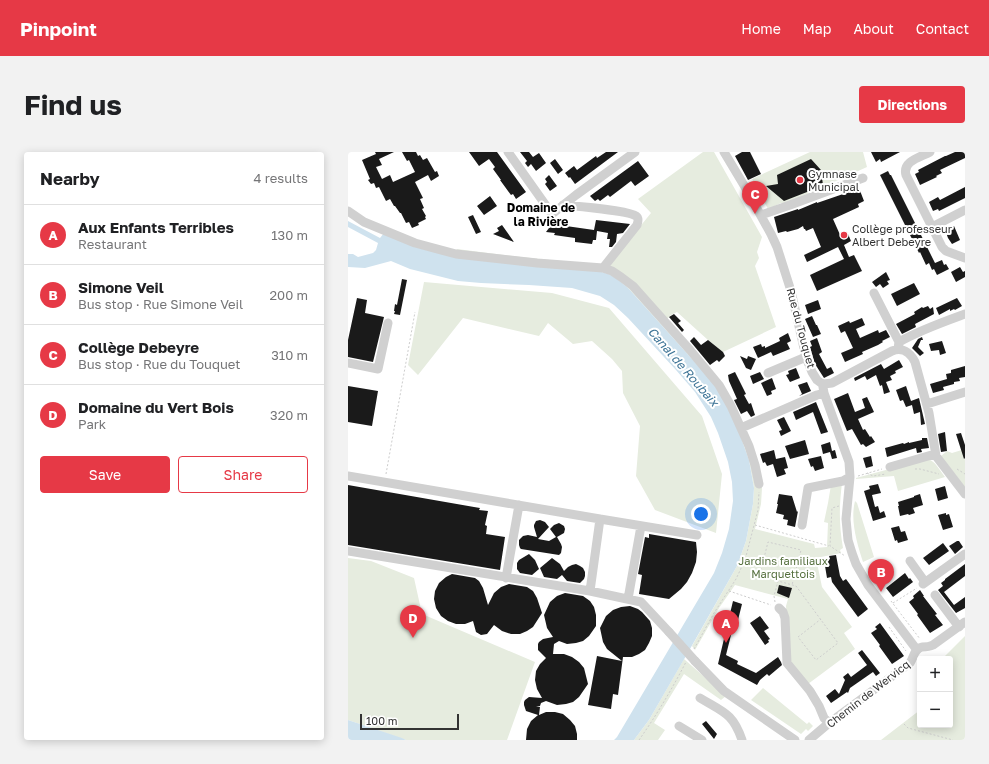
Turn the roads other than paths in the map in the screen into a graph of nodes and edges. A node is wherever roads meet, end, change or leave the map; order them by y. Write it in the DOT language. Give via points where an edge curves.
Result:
graph roads {
  1 [pos="508,152"];
  2 [pos="635,152"];
  3 [pos="930,152"];
  4 [pos="728,153"];
  5 [pos="863,178"];
  6 [pos="563,205"];
  7 [pos="965,210"];
  8 [pos="348,211"];
  9 [pos="761,214"];
  10 [pos="932,227"];
  11 [pos="965,258"];
  12 [pos="603,268"];
  13 [pos="874,293"];
  14 [pos="965,314"];
  15 [pos="388,323"];
  16 [pos="898,346"];
  17 [pos="806,357"];
  18 [pos="348,363"];
  19 [pos="768,373"];
  20 [pos="824,389"];
  21 [pos="965,392"];
  22 [pos="927,404"];
  23 [pos="741,428"];
  24 [pos="935,454"];
  25 [pos="889,471"];
  26 [pos="348,476"];
  27 [pos="854,477"];
  28 [pos="759,484"];
  29 [pos="965,494"];
  30 [pos="519,505"];
  31 [pos="600,519"];
  32 [pos="802,525"];
  33 [pos="641,526"];
  34 [pos="698,536"];
  35 [pos="348,551"];
  36 [pos="965,554"];
  37 [pos="910,561"];
  38 [pos="506,578"];
  39 [pos="590,591"];
  40 [pos="935,595"];
  41 [pos="628,599"];
  42 [pos="779,608"];
  43 [pos="962,625"];
  44 [pos="919,649"];
  45 [pos="700,698"];
  46 [pos="829,723"];
  47 [pos="679,726"];
  48 [pos="702,740"];
  49 [pos="742,740"];
  50 [pos="795,740"];
  51 [pos="809,740"];
  1 -- 6 [label="street" via="552,214"];
  2 -- 6 [label="street"];
  3 -- 10 [label="street" via="908,163 905,172"];
  4 -- 9 [label="street, Rue du Touquet"];
  5 -- 9 [label="street"];
  6 -- 12 [label="street" via="637,217 637,225"];
  7 -- 10 [label="street"];
  8 -- 12 [label="street" via="375,227 444,251"];
  9 -- 17 [label="street, Rue du Touquet" via="785,271"];
  10 -- 11 [label="street" via="944,249"];
  12 -- 23 [label="street" via="612,271 630,284 690,350 719,385"];
  13 -- 16 [label="street"];
  14 -- 16 [label="street" via="918,332"];
  15 -- 18 [label="street" via="378,369"];
  16 -- 20 [label="street"];
  16 -- 22 [label="street" via="913,359"];
  17 -- 19 [label="street"];
  17 -- 20 [label="street, Rue du Touquet" via="812,372"];
  20 -- 23 [label="street" via="817,395"];
  20 -- 27 [label="street"];
  21 -- 22 [label="street"];
  22 -- 24 [label="street"];
  23 -- 28 [label="street" via="755,465"];
  24 -- 25 [label="street"];
  24 -- 29 [label="street"];
  26 -- 30 [label="street"];
  27 -- 32 [label="street" via="808,488"];
  27 -- 44 [label="street" via="846,519 848,540 856,564 868,585 889,604"];
  30 -- 31 [label="street"];
  30 -- 38 [label="street"];
  31 -- 33 [label="street"];
  31 -- 39 [label="street"];
  33 -- 34 [label="street"];
  33 -- 41 [label="street"];
  35 -- 38 [label="street"];
  36 -- 37 [label="street" via="924,583"];
  38 -- 39 [label="street"];
  39 -- 41 [label="street"];
  40 -- 43 [label="street"];
  41 -- 50 [label="street, bridge" via="641,602 691,658 724,690"];
  42 -- 46 [label="street" via="785,618 787,664 810,691"];
  43 -- 44 [label="street" via="933,645"];
  44 -- 46 [label="street, Chemin de Wervicq" via="910,663"];
  45 -- 49 [label="street" via="730,716"];
  46 -- 51 [label="street, Chemin de Wervicq"];
  47 -- 48 [label="street"];
}
